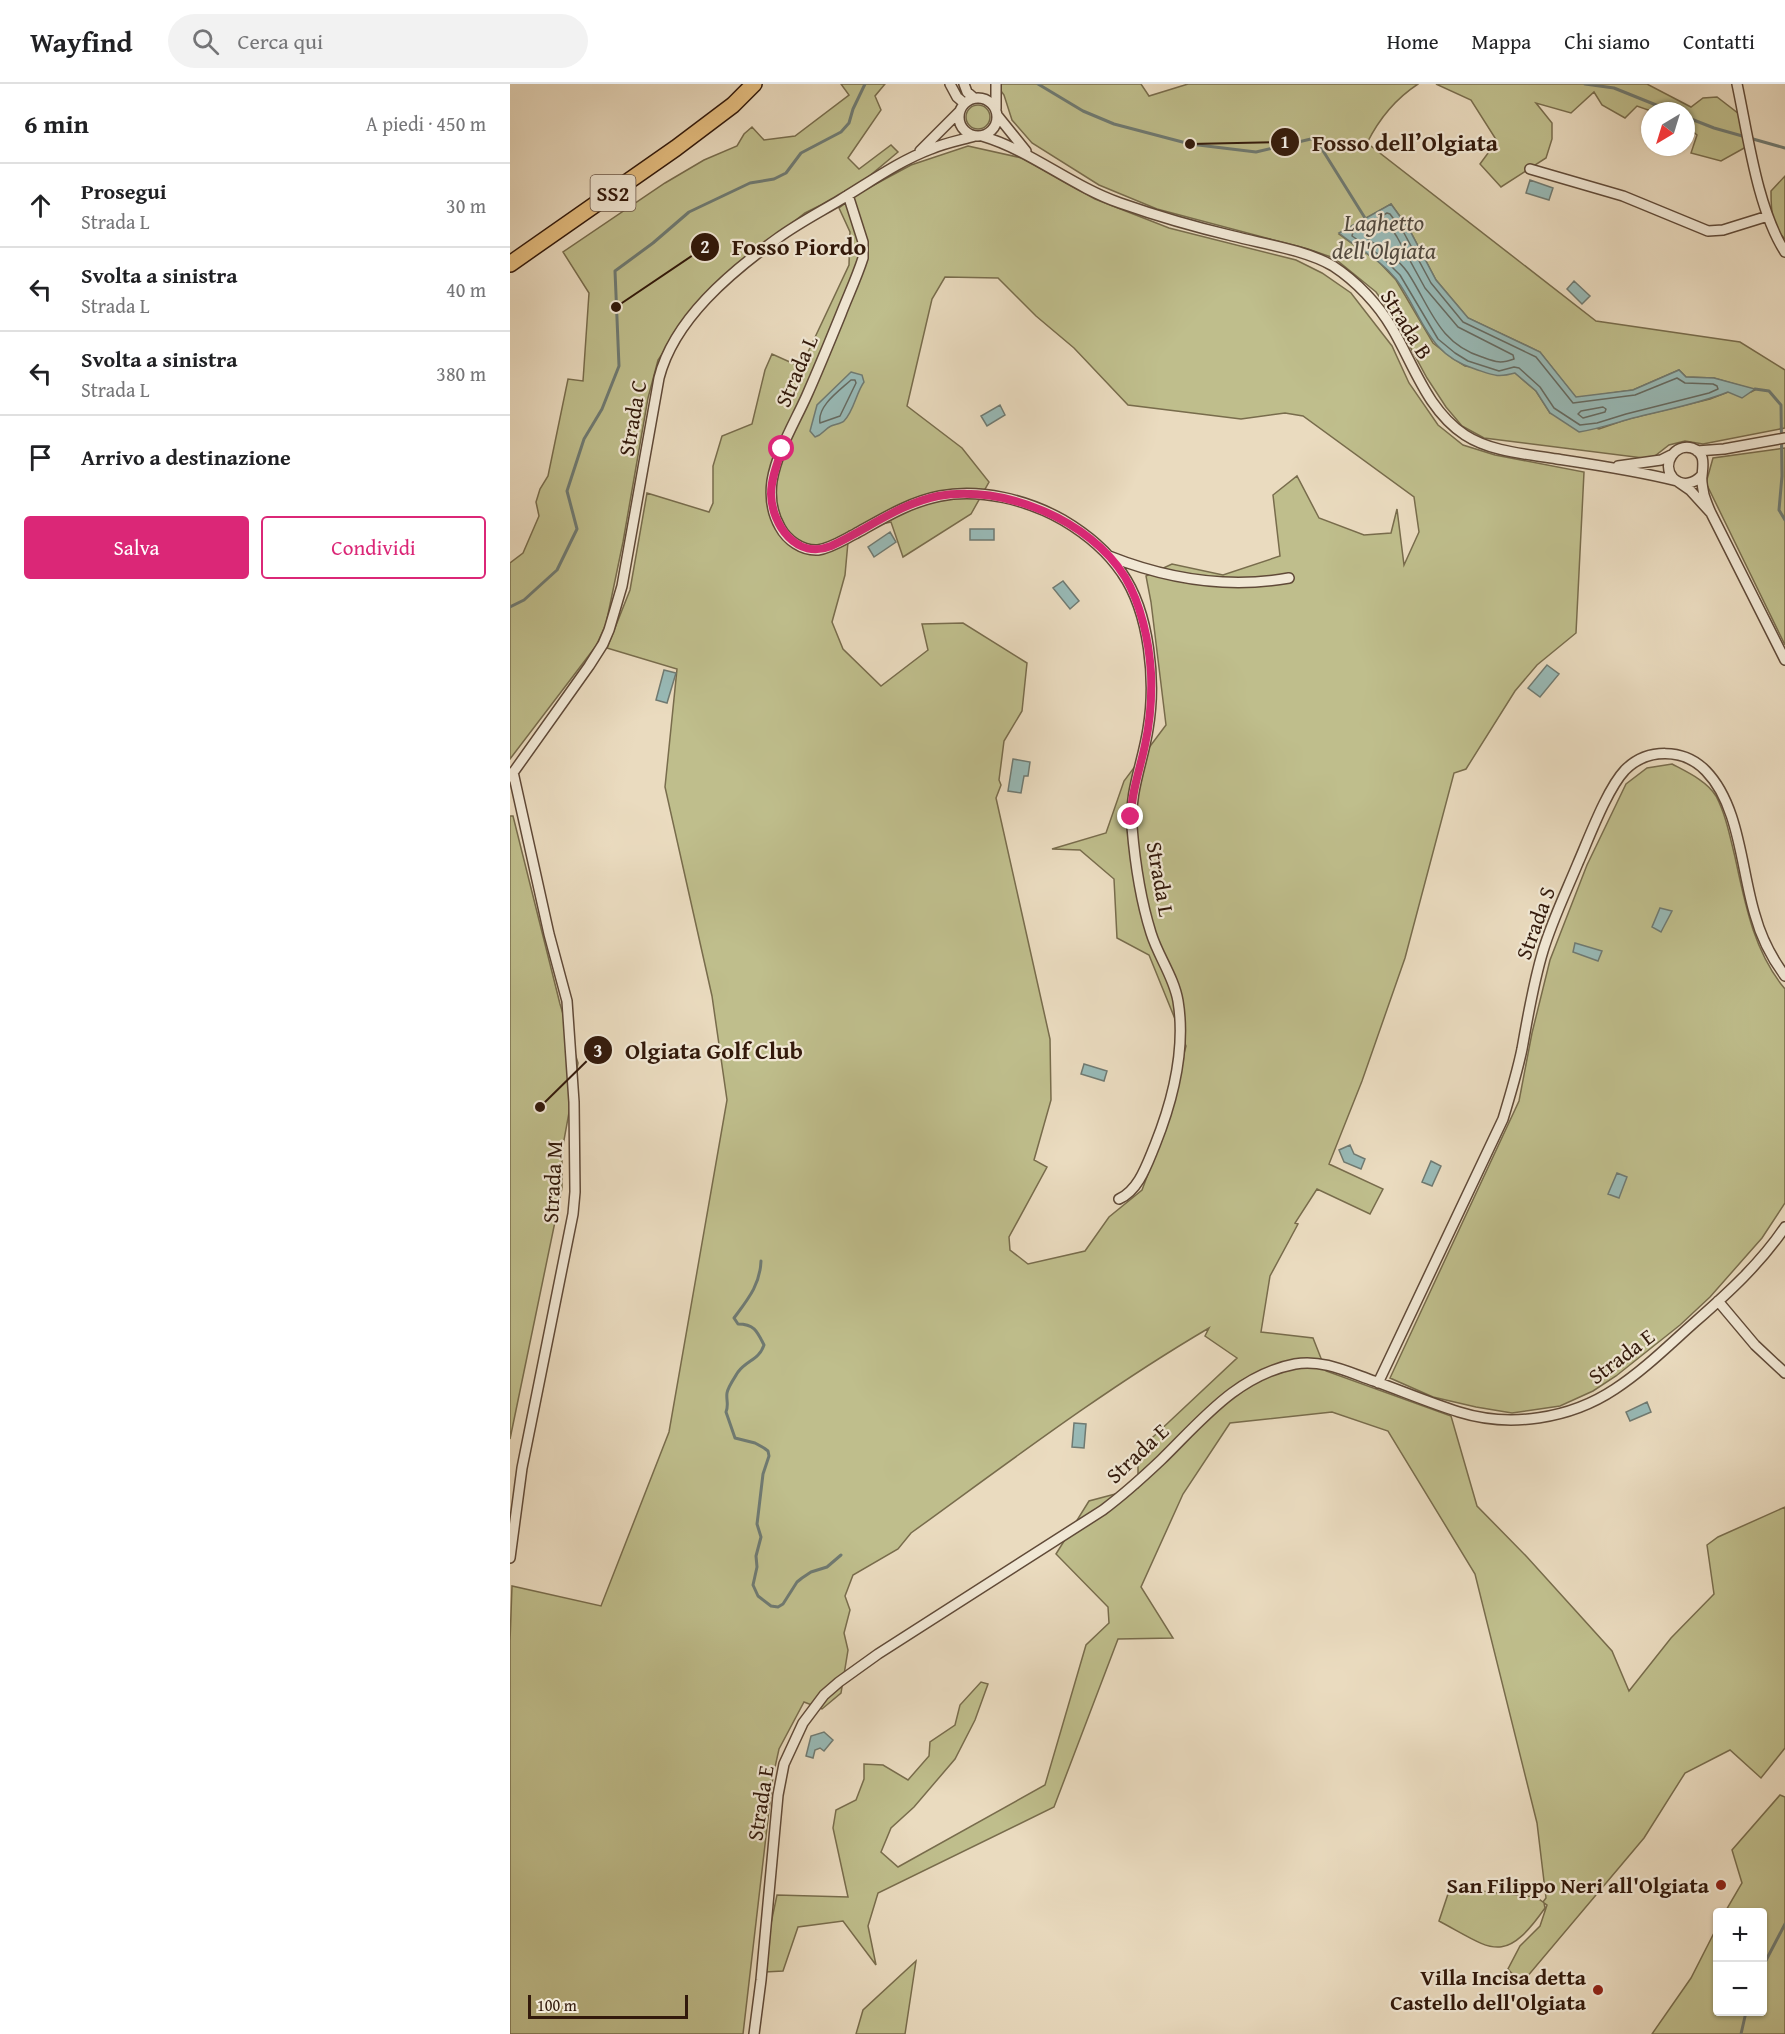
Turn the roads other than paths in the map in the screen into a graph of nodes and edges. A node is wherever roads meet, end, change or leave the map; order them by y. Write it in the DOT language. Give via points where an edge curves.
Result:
graph roads {
  1 [pos="754,84"];
  2 [pos="950,84"];
  3 [pos="957,84"];
  4 [pos="964,84"];
  5 [pos="969,84"];
  6 [pos="995,84"];
  7 [pos="1737,84"];
  8 [pos="978,98"];
  9 [pos="962,107"];
  10 [pos="996,112"];
  11 [pos="979,136"];
  12 [pos="1029,155"];
  13 [pos="914,157"];
  14 [pos="1530,169"];
  15 [pos="848,195"];
  16 [pos="1768,216"];
  17 [pos="1785,252"];
  18 [pos="510,264"];
  19 [pos="1782,438"];
  20 [pos="1724,449"];
  21 [pos="1697,451"];
  22 [pos="1671,455"];
  23 [pos="1607,467"];
  24 [pos="1703,472"];
  25 [pos="1677,481"];
  26 [pos="1711,513"];
  27 [pos="1107,555"];
  28 [pos="1288,578"];
  29 [pos="1785,660"];
  30 [pos="512,775"];
  31 [pos="1785,976"];
  32 [pos="1119,1199"];
  33 [pos="1785,1227"];
  34 [pos="1718,1302"];
  35 [pos="1785,1373"];
  36 [pos="1378,1383"];
  37 [pos="510,1558"];
  38 [pos="754,2034"];
  1 -- 18 [label="main road, SS2" via="676,148"];
  2 -- 9 [label="street"];
  3 -- 9 [label="street"];
  4 -- 8 [label="street"];
  5 -- 8 [label="street"];
  6 -- 8 [label="street"];
  6 -- 10 [label="street"];
  7 -- 16 [label="street"];
  8 -- 9 [label="street"];
  8 -- 10 [label="street" via="992,104"];
  9 -- 11 [label="street" via="958,118 963,130"];
  9 -- 13 [label="street, Strada C"];
  10 -- 11 [label="street" via="992,130"];
  10 -- 12 [label="street, Strada B"];
  11 -- 12 [label="street, Strada B"];
  11 -- 13 [label="street, Strada C" via="946,143"];
  12 -- 23 [label="street, Strada B" via="1117,202 1199,228 1311,256 1332,266 1383,314 1426,393 1461,432 1500,449"];
  13 -- 15 [label="street, Strada C"];
  14 -- 16 [label="street" via="1623,196 1708,231"];
  15 -- 27 [label="street, Strada L" via="863,242 863,258 775,470 771,496 781,529 802,547 822,549 917,502 968,494 1002,498 1045,511 1081,532"];
  15 -- 30 [label="street, Strada C" via="778,237 696,310 673,342 659,378 624,575 606,638"];
  16 -- 17 [label="street"];
  19 -- 20 [label="street"];
  20 -- 21 [label="street"];
  20 -- 24 [label="street" via="1707,463"];
  21 -- 22 [label="street" via="1680,448"];
  21 -- 24 [label="street" via="1703,459"];
  22 -- 23 [label="street, Strada B" via="1661,460"];
  22 -- 25 [label="street" via="1669,472"];
  23 -- 25 [label="street, Strada B"];
  24 -- 25 [label="street" via="1688,483"];
  24 -- 26 [label="street, Strada B" via="1704,495"];
  25 -- 26 [label="street, Strada B"];
  26 -- 29 [label="street, Strada B"];
  27 -- 28 [label="street" via="1143,570 1184,579 1231,584"];
  27 -- 32 [label="street, Strada L" via="1132,589 1149,654 1150,714 1132,801 1132,825 1141,895 1155,944 1176,994 1179,1023 1178,1066 1169,1107 1137,1182"];
  30 -- 37 [label="street, Strada M" via="567,1002 575,1192 522,1468"];
  31 -- 36 [label="street, Strada S" via="1758,926 1731,816 1717,785 1699,765 1678,756 1649,755 1634,763 1618,778 1610,793 1543,949 1503,1119"];
  33 -- 34 [label="street, Strada E" via="1755,1266"];
  34 -- 35 [label="street"];
  34 -- 36 [label="street, Strada E" via="1617,1388 1568,1412 1532,1419 1482,1418"];
  36 -- 38 [label="street, Strada E" via="1331,1366 1307,1363 1272,1370 1251,1380 1229,1394 1103,1510 878,1654 824,1695 797,1733 780,1783"];
}
